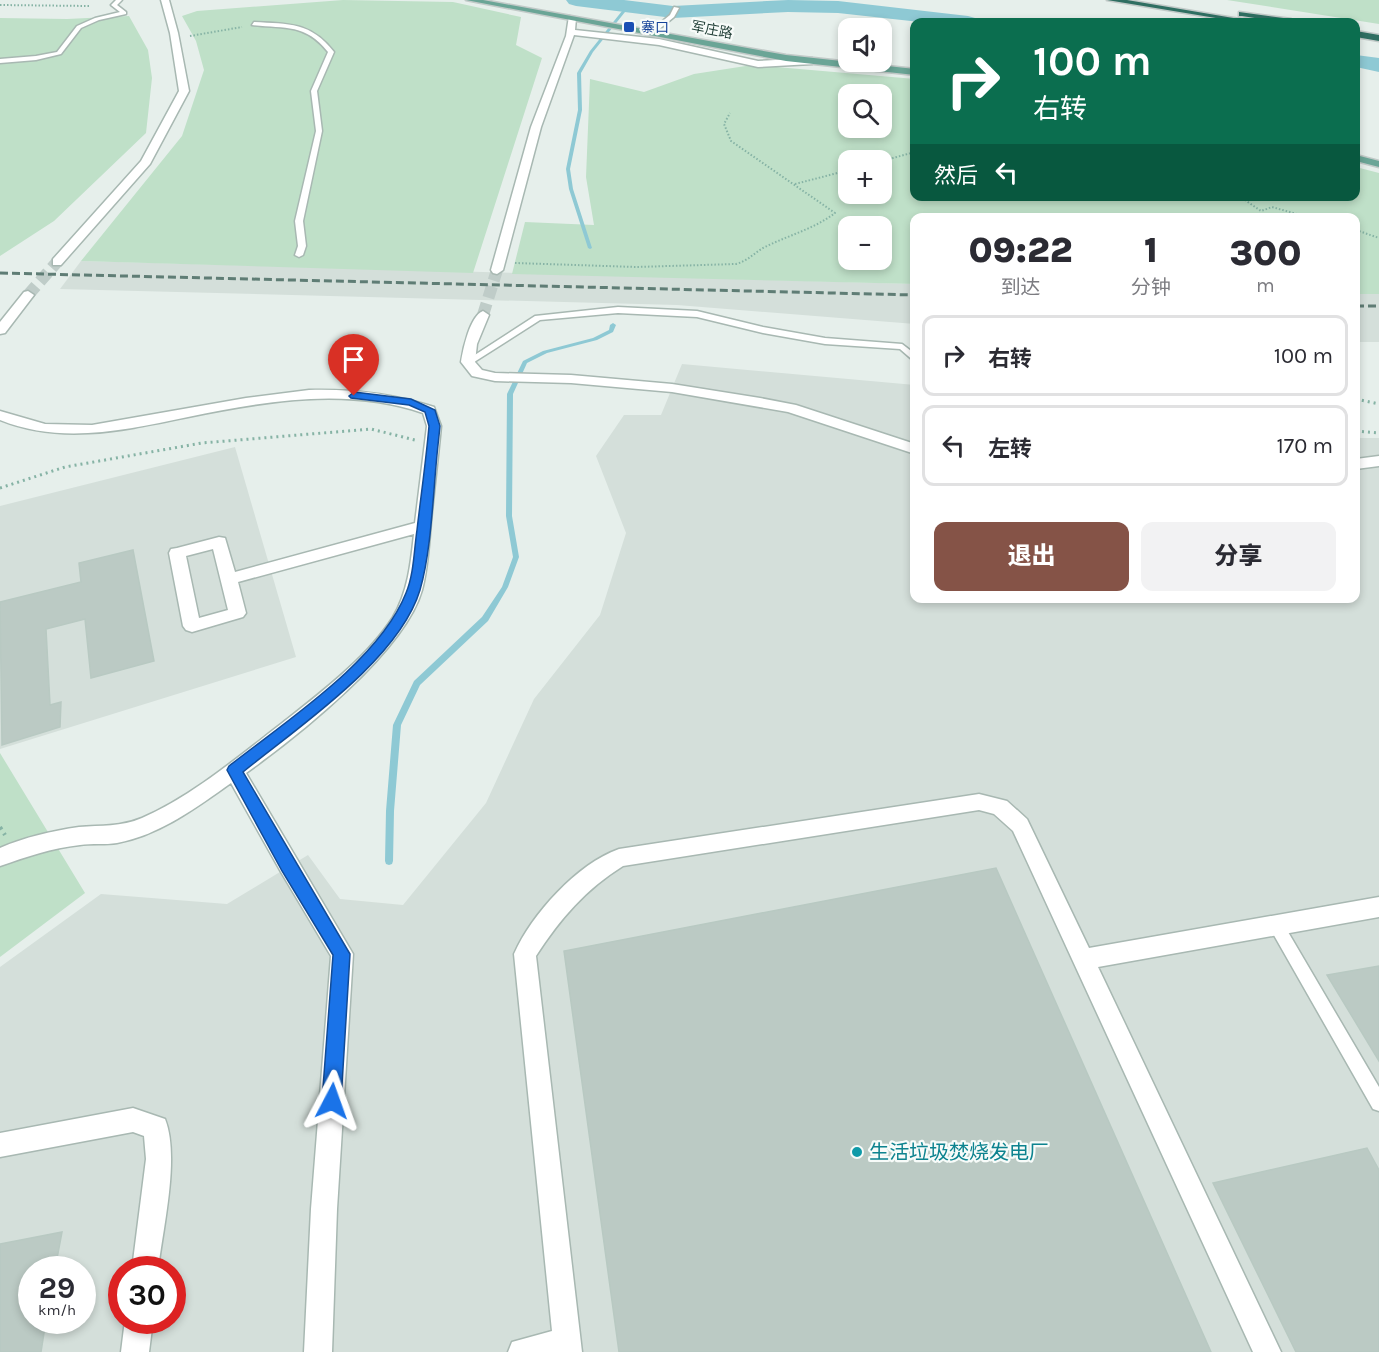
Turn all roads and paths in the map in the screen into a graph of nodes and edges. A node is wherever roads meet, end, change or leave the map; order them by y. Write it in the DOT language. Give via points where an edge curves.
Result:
graph roads {
  1 [pos="165,0"];
  2 [pos="470,0"];
  3 [pos="1111,0"];
  4 [pos="1155,0"];
  5 [pos="116,2"];
  6 [pos="0,5"];
  7 [pos="676,8"];
  8 [pos="572,18"];
  9 [pos="1227,18"];
  10 [pos="1266,18"];
  11 [pos="254,24"];
  12 [pos="570,32"];
  13 [pos="650,33"];
  14 [pos="1360,35"];
  15 [pos="175,38"];
  16 [pos="1379,38"];
  17 [pos="1360,41"];
  18 [pos="1379,44"];
  19 [pos="0,61"];
  20 [pos="812,61"];
  21 [pos="910,71"];
  22 [pos="730,113"];
  23 [pos="910,154"];
  24 [pos="892,159"];
  25 [pos="1360,159"];
  26 [pos="1379,164"];
  27 [pos="838,173"];
  28 [pos="794,184"];
  29 [pos="1246,201"];
  30 [pos="1293,213"];
  31 [pos="1360,231"];
  32 [pos="1379,238"];
  33 [pos="299,255"];
  34 [pos="57,262"];
  35 [pos="498,266"];
  36 [pos="28,295"];
  37 [pos="483,315"];
  38 [pos="0,330"];
  39 [pos="910,354"];
  40 [pos="468,362"];
  41 [pos="1360,400"];
  42 [pos="1379,404"];
  43 [pos="0,415"];
  44 [pos="1360,431"];
  45 [pos="1379,433"];
  46 [pos="433,445"];
  47 [pos="910,447"];
  48 [pos="1379,461"];
  49 [pos="1360,463"];
  50 [pos="0,488"];
  51 [pos="423,526"];
  52 [pos="229,579"];
  53 [pos="234,770"];
  54 [pos="0,857"];
  55 [pos="1379,907"];
  56 [pos="1276,925"];
  57 [pos="1083,958"];
  58 [pos="1379,1103"];
  59 [pos="0,1145"];
  60 [pos="148,1256"];
  61 [pos="137,1334"];
  62 [pos="568,1347"];
  63 [pos="135,1352"];
  64 [pos="318,1352"];
  65 [pos="522,1352"];
  66 [pos="1267,1352"];
  1 -- 15 [label="street"];
  2 -- 8 [label="main road, 军庄路"];
  3 -- 9 [label="highway"];
  4 -- 10 [label="highway"];
  5 -- 6 [label="path"];
  5 -- 19 [label="lane" via="124,13 79,27 59,53"];
  7 -- 13 [label="lane"];
  8 -- 12 [label="street"];
  8 -- 13 [label="main road, 军庄路"];
  11 -- 15 [label="path"];
  11 -- 33 [label="lane" via="310,30 331,52 315,85 319,131 300,221"];
  12 -- 20 [label="street" via="658,42 758,64"];
  12 -- 35 [label="street" via="536,127"];
  13 -- 20 [label="main road, 军庄路"];
  14 -- 16 [label="highway"];
  15 -- 34 [label="street" via="184,91 146,162"];
  17 -- 18 [label="highway"];
  20 -- 21 [label="main road, 军庄路"];
  22 -- 28 [label="path" via="724,124 731,141"];
  23 -- 24 [label="path"];
  25 -- 26 [label="main road"];
  27 -- 28 [label="path"];
  28 -- 35 [label="path" via="835,213 809,229 761,249 744,262 636,267"];
  29 -- 30 [label="path" via="1261,211 1272,207"];
  31 -- 32 [label="path"];
  36 -- 38 [label="street"];
  37 -- 40 [label="street" via="470,344"];
  39 -- 40 [label="lane" via="902,347 825,341 697,314 618,310 538,318"];
  40 -- 47 [label="street" via="477,373 495,377 672,388 760,402 791,408"];
  41 -- 42 [label="path"];
  43 -- 46 [label="street" via="20,424 80,430 290,396 354,396 411,402 429,410 434,426"];
  44 -- 45 [label="path"];
  46 -- 50 [label="path" via="371,429 202,443 65,467"];
  46 -- 51 [label="street"];
  48 -- 49 [label="street"];
  51 -- 52 [label="street"];
  51 -- 53 [label="street" via="413,591 400,620 330,695"];
  52 -- 52 [label="street" via="237,613 192,626 177,554 219,542"];
  53 -- 54 [label="street" via="147,825 117,834 80,836 24,847"];
  53 -- 64 [label="street" via="342,954"];
  55 -- 56 [label="street"];
  56 -- 57 [label="street"];
  56 -- 58 [label="lane"];
  57 -- 62 [label="street" via="1020,825 1000,807 979,802 619,858 593,872 549,915 525,954"];
  57 -- 66 [label="street"];
  59 -- 60 [label="street" via="133,1120 156,1128 159,1159"];
  61 -- 63 [label="street"];
  62 -- 65 [label="street"];
}
